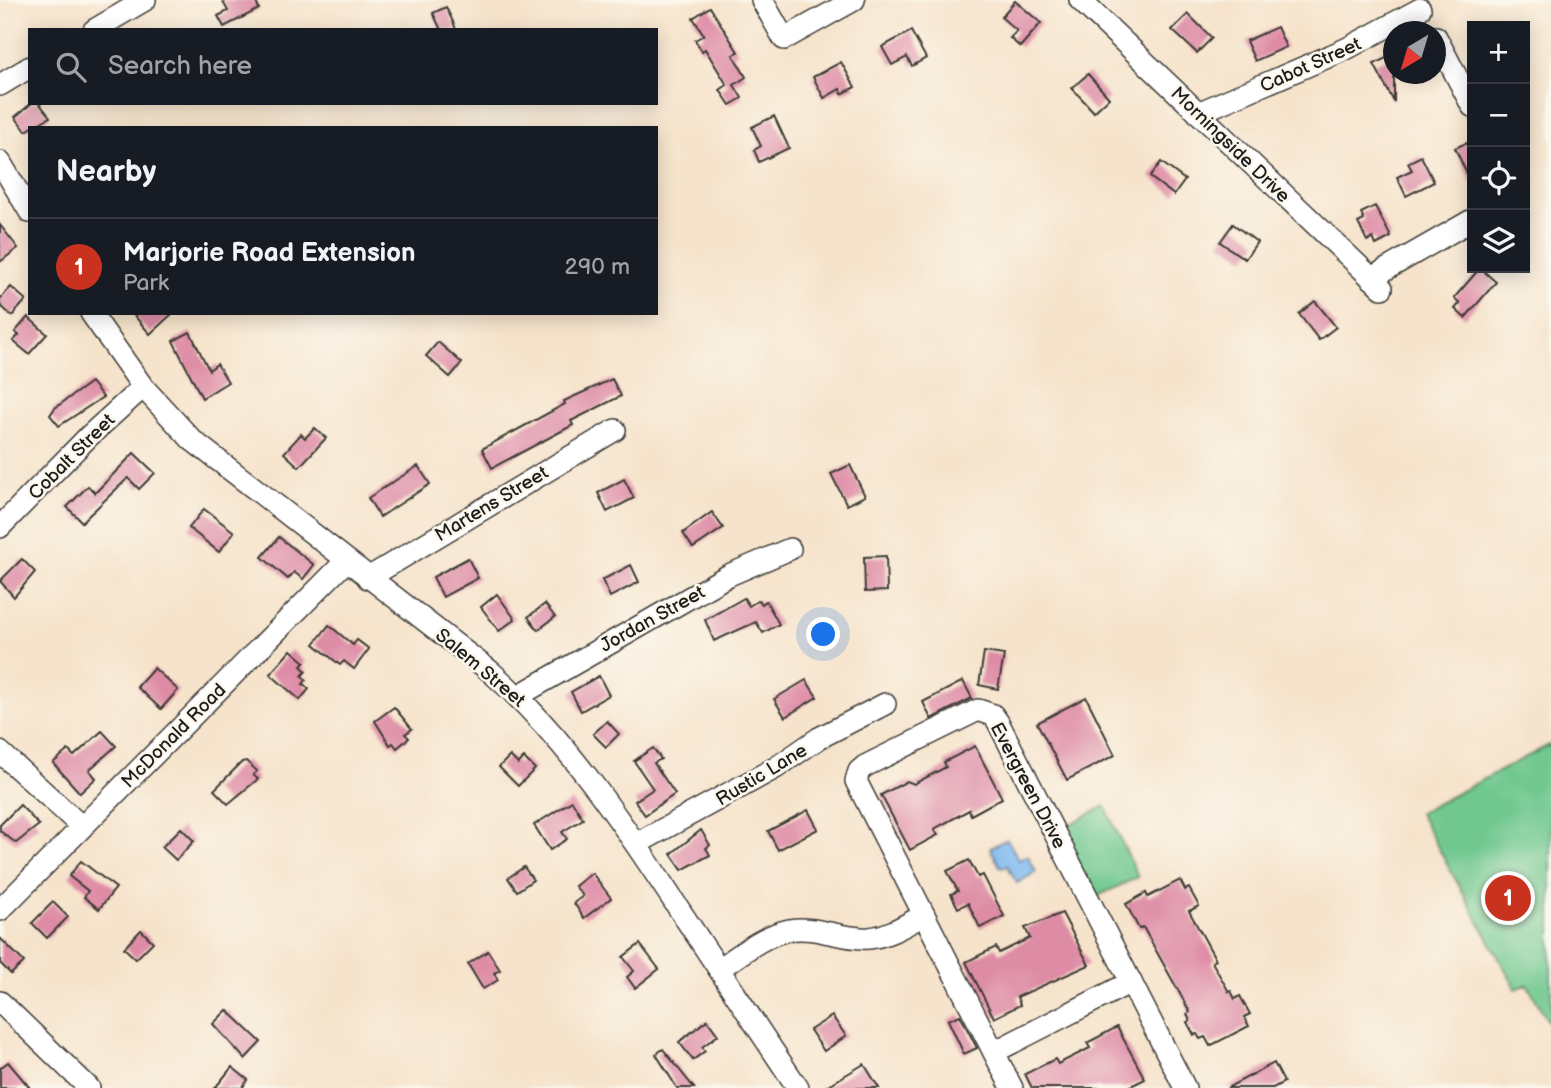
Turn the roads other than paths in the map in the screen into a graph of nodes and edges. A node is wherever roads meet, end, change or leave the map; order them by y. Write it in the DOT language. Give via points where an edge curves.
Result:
graph roads {
  1 [pos="145,0"];
  2 [pos="762,0"];
  3 [pos="854,0"];
  4 [pos="1080,0"];
  5 [pos="1418,4"];
  6 [pos="1426,21"];
  7 [pos="97,28"];
  8 [pos="1446,56"];
  9 [pos="28,68"];
  10 [pos="0,85"];
  11 [pos="1467,96"];
  12 [pos="1198,113"];
  13 [pos="0,162"];
  14 [pos="28,209"];
  15 [pos="1467,223"];
  16 [pos="92,315"];
  17 [pos="143,387"];
  18 [pos="615,430"];
  19 [pos="0,527"];
  20 [pos="790,549"];
  21 [pos="346,561"];
  22 [pos="368,578"];
  23 [pos="518,696"];
  24 [pos="885,704"];
  25 [pos="0,752"];
  26 [pos="82,827"];
  27 [pos="636,844"];
  28 [pos="0,909"];
  29 [pos="924,915"];
  30 [pos="719,970"];
  31 [pos="1131,982"];
  32 [pos="0,1002"];
  33 [pos="994,1052"];
  34 [pos="89,1088"];
  35 [pos="797,1088"];
  36 [pos="1012,1088"];
  37 [pos="1185,1088"];
  1 -- 7 [label="street"];
  2 -- 3 [label="street" via="784,39"];
  4 -- 12 [label="street, Morningside Drive"];
  5 -- 6 [label="street"];
  5 -- 12 [label="street, Cabot Street" via="1346,49"];
  8 -- 11 [label="street"];
  9 -- 10 [label="street"];
  12 -- 15 [label="street, Morningside Drive" via="1377,283"];
  13 -- 14 [label="street"];
  16 -- 17 [label="street, Salem Street"];
  17 -- 19 [label="street, Cobalt Street"];
  17 -- 21 [label="street, Salem Street" via="212,458"];
  18 -- 22 [label="street, Martens Street"];
  20 -- 23 [label="street, Jordan Street" via="729,575"];
  21 -- 22 [label="street, Salem Street"];
  21 -- 26 [label="street, McDonald Road"];
  22 -- 23 [label="street, Salem Street"];
  23 -- 27 [label="street, Salem Street" via="563,744"];
  24 -- 27 [label="street, Rustic Lane"];
  25 -- 26 [label="street"];
  26 -- 28 [label="street, McDonald Road"];
  27 -- 30 [label="street, Salem Street"];
  29 -- 30 [label="street" via="870,938 788,930 758,943"];
  29 -- 31 [label="street, Evergreen Drive" via="859,788 857,775 865,766 957,719 985,710 998,722"];
  29 -- 33 [label="street, Evergreen Drive"];
  30 -- 35 [label="street, Salem Street"];
  31 -- 33 [label="street"];
  31 -- 37 [label="street, Evergreen Drive"];
  32 -- 34 [label="street"];
  33 -- 36 [label="street, Evergreen Drive"];
}
